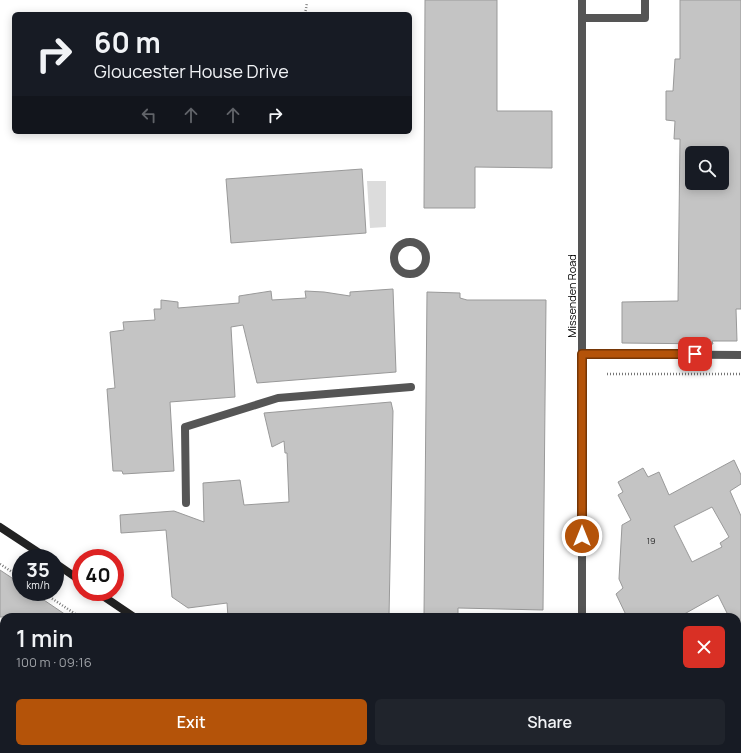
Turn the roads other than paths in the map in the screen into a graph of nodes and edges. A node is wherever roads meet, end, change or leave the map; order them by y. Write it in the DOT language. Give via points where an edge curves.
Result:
graph roads {
  1 [pos="582,0"];
  2 [pos="645,0"];
  3 [pos="582,18"];
  4 [pos="394,256"];
  5 [pos="582,354"];
  6 [pos="741,354"];
  7 [pos="411,387"];
  8 [pos="186,503"];
  9 [pos="0,527"];
  10 [pos="33,549"];
  11 [pos="110,601"];
  12 [pos="128,613"];
  13 [pos="582,613"];
  1 -- 3 [label="street, Missenden Road"];
  2 -- 3 [label="street" via="645,18"];
  3 -- 5 [label="street, Missenden Road"];
  4 -- 4 [label="street" via="398,246 404,242 411,242 423,249 426,259 419,271 408,274 398,269 394,263"];
  5 -- 6 [label="street"];
  5 -- 13 [label="street, Missenden Road"];
  7 -- 8 [label="street" via="278,398 185,427"];
  9 -- 10 [label="main road"];
  11 -- 12 [label="main road"];
}
